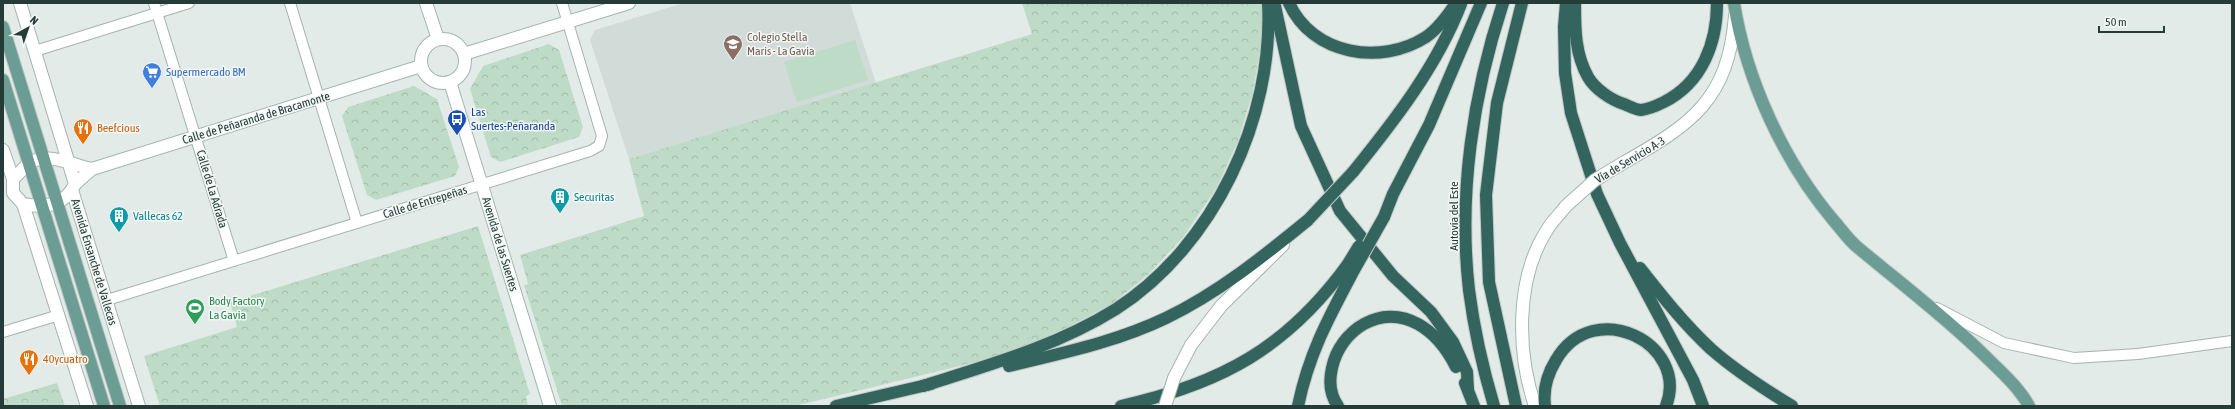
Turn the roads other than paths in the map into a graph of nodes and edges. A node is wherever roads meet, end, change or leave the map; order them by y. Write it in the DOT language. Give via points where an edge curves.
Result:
graph roads {
  1 [pos="20,3"];
  2 [pos="189,3"];
  3 [pos="290,3"];
  4 [pos="426,3"];
  5 [pos="562,3"];
  6 [pos="629,3"];
  7 [pos="1268,3"];
  8 [pos="1274,3"];
  9 [pos="1289,3"];
  10 [pos="1456,3"];
  11 [pos="1461,3"];
  12 [pos="1481,3"];
  13 [pos="1503,3"];
  14 [pos="1522,3"];
  15 [pos="1566,3"];
  16 [pos="1575,3"];
  17 [pos="1717,3"];
  18 [pos="1735,6"];
  19 [pos="156,8"];
  20 [pos="568,22"];
  21 [pos="3,27"];
  22 [pos="438,39"];
  23 [pos="35,51"];
  24 [pos="464,54"];
  25 [pos="421,66"];
  26 [pos="3,80"];
  27 [pos="450,82"];
  28 [pos="320,99"];
  29 [pos="196,137"];
  30 [pos="3,150"];
  31 [pos="43,159"];
  32 [pos="29,164"];
  33 [pos="69,164"];
  34 [pos="92,169"];
  35 [pos="12,179"];
  36 [pos="482,184"];
  37 [pos="74,187"];
  38 [pos="8,194"];
  39 [pos="57,203"];
  40 [pos="23,204"];
  41 [pos="42,207"];
  42 [pos="1308,220"];
  43 [pos="358,223"];
  44 [pos="1620,243"];
  45 [pos="234,261"];
  46 [pos="1351,267"];
  47 [pos="107,300"];
  48 [pos="1929,304"];
  49 [pos="59,315"];
  50 [pos="3,332"];
  51 [pos="2232,341"];
  52 [pos="923,386"];
  53 [pos="1468,390"];
  54 [pos="87,406"];
  55 [pos="104,406"];
  56 [pos="120,406"];
  57 [pos="139,406"];
  58 [pos="550,406"];
  59 [pos="836,406"];
  60 [pos="1121,406"];
  61 [pos="1165,406"];
  62 [pos="1298,406"];
  63 [pos="1338,406"];
  64 [pos="1474,406"];
  65 [pos="1494,406"];
  66 [pos="1516,406"];
  67 [pos="1535,406"];
  68 [pos="1545,406"];
  69 [pos="1666,406"];
  70 [pos="1703,406"];
  71 [pos="1792,406"];
  72 [pos="2029,406"];
  1 -- 23 [label="main road, Avenida Ensanche de Vallecas"];
  2 -- 19 [label="street"];
  3 -- 28 [label="street"];
  4 -- 22 [label="main road"];
  5 -- 20 [label="street, Calle de Entrepeñas"];
  6 -- 20 [label="main road"];
  7 -- 52 [label="highway" via="1267,58 1260,101 1231,177 1212,210 1186,244 1153,279 1116,308 1069,334 1014,357"];
  8 -- 53 [label="highway" via="1301,126 1340,211 1393,276 1431,312 1453,342 1467,372"];
  9 -- 10 [label="highway" via="1308,29 1329,44 1352,52 1376,54 1401,50 1427,37 1445,19"];
  11 -- 42 [label="highway, bridge" via="1445,41 1396,119 1354,172"];
  12 -- 46 [label="highway, bridge" via="1429,125"];
  13 -- 65 [label="highway, Autovía del Este" via="1493,32 1477,102 1465,197 1469,290"];
  14 -- 66 [label="highway" via="1497,103 1486,195 1489,282"];
  15 -- 44 [label="highway" via="1565,58 1571,113 1597,194"];
  16 -- 17 [label="highway" via="1576,42 1588,78 1617,102 1641,110 1658,105 1678,94 1695,78 1707,54 1717,24"];
  18 -- 48 [label="main road" via="1746,51 1762,98 1793,166 1814,197 1855,244"];
  18 -- 67 [label="main road, Vía de Servicio A-3, bridge" via="1732,43 1726,68 1714,92 1698,112 1679,129 1595,180 1566,206 1547,230 1534,254 1522,304 1523,343"];
  19 -- 23 [label="street"];
  19 -- 29 [label="street, Calle de La Adrada"];
  20 -- 24 [label="main road"];
  20 -- 36 [label="street, Calle de Entrepeñas" via="602,136 599,146"];
  21 -- 31 [label="main road, Avenida Ensanche de Vallecas"];
  22 -- 24 [label="main road" via="454,41"];
  22 -- 25 [label="main road" via="423,49"];
  23 -- 33 [label="main road, Avenida Ensanche de Vallecas"];
  24 -- 27 [label="main road" via="464,67"];
  25 -- 27 [label="main road" via="425,75 432,80"];
  25 -- 28 [label="main road, Calle de Peñaranda de Bracamonte"];
  26 -- 32 [label="main road"];
  27 -- 36 [label="main road, Avenida de las Suertes"];
  28 -- 29 [label="main road, Calle de Peñaranda de Bracamonte"];
  28 -- 43 [label="street"];
  29 -- 34 [label="main road, Calle de Peñaranda de Bracamonte"];
  29 -- 45 [label="street, Calle de La Adrada"];
  30 -- 35 [label="main road"];
  31 -- 32 [label="main road, Calle de Peñaranda de Bracamonte"];
  31 -- 33 [label="main road, Calle de Peñaranda de Bracamonte" via="59,159"];
  31 -- 39 [label="main road, Avenida Ensanche de Vallecas"];
  32 -- 35 [label="main road, Calle de Peñaranda de Bracamonte"];
  32 -- 41 [label="main road"];
  33 -- 34 [label="main road, Calle de Peñaranda de Bracamonte"];
  33 -- 37 [label="main road, Avenida Ensanche de Vallecas"];
  34 -- 37 [label="main road, Calle de Peñaranda de Bracamonte"];
  35 -- 38 [label="main road"];
  36 -- 43 [label="street, Calle de Entrepeñas"];
  36 -- 58 [label="main road, Avenida de las Suertes"];
  37 -- 39 [label="main road, Calle de Peñaranda de Bracamonte"];
  37 -- 47 [label="main road, Avenida Ensanche de Vallecas"];
  38 -- 40 [label="main road"];
  39 -- 41 [label="main road, Calle de Peñaranda de Bracamonte"];
  39 -- 56 [label="main road, Avenida Ensanche de Vallecas"];
  40 -- 41 [label="main road, Calle de Peñaranda de Bracamonte"];
  40 -- 49 [label="main road"];
  41 -- 55 [label="main road"];
  42 -- 52 [label="highway" via="1264,256 1166,318 1118,338 1069,352"];
  42 -- 61 [label="main road, bridge" via="1221,306 1191,345 1174,378"];
  43 -- 45 [label="street, Calle de Entrepeñas"];
  44 -- 70 [label="highway" via="1693,380"];
  44 -- 71 [label="highway" via="1664,299 1712,349 1756,384"];
  45 -- 47 [label="street, Calle de Entrepeñas"];
  46 -- 60 [label="highway" via="1299,322 1250,358 1203,382 1165,396"];
  46 -- 62 [label="highway" via="1317,340"];
  47 -- 57 [label="main road, Avenida Ensanche de Vallecas"];
  48 -- 51 [label="street" via="2004,343 2074,358 2138,354"];
  48 -- 72 [label="main road" via="2002,373"];
  49 -- 50 [label="street"];
  49 -- 54 [label="main road"];
  52 -- 59 [label="highway"];
  53 -- 63 [label="highway" via="1449,353 1436,337 1417,324 1398,317 1370,320 1349,334 1334,354 1330,379 1333,399"];
  53 -- 64 [label="highway"];
  68 -- 69 [label="highway" via="1548,374 1563,349 1586,332 1606,328 1627,332 1646,341 1662,359 1668,377 1669,398"];
}
